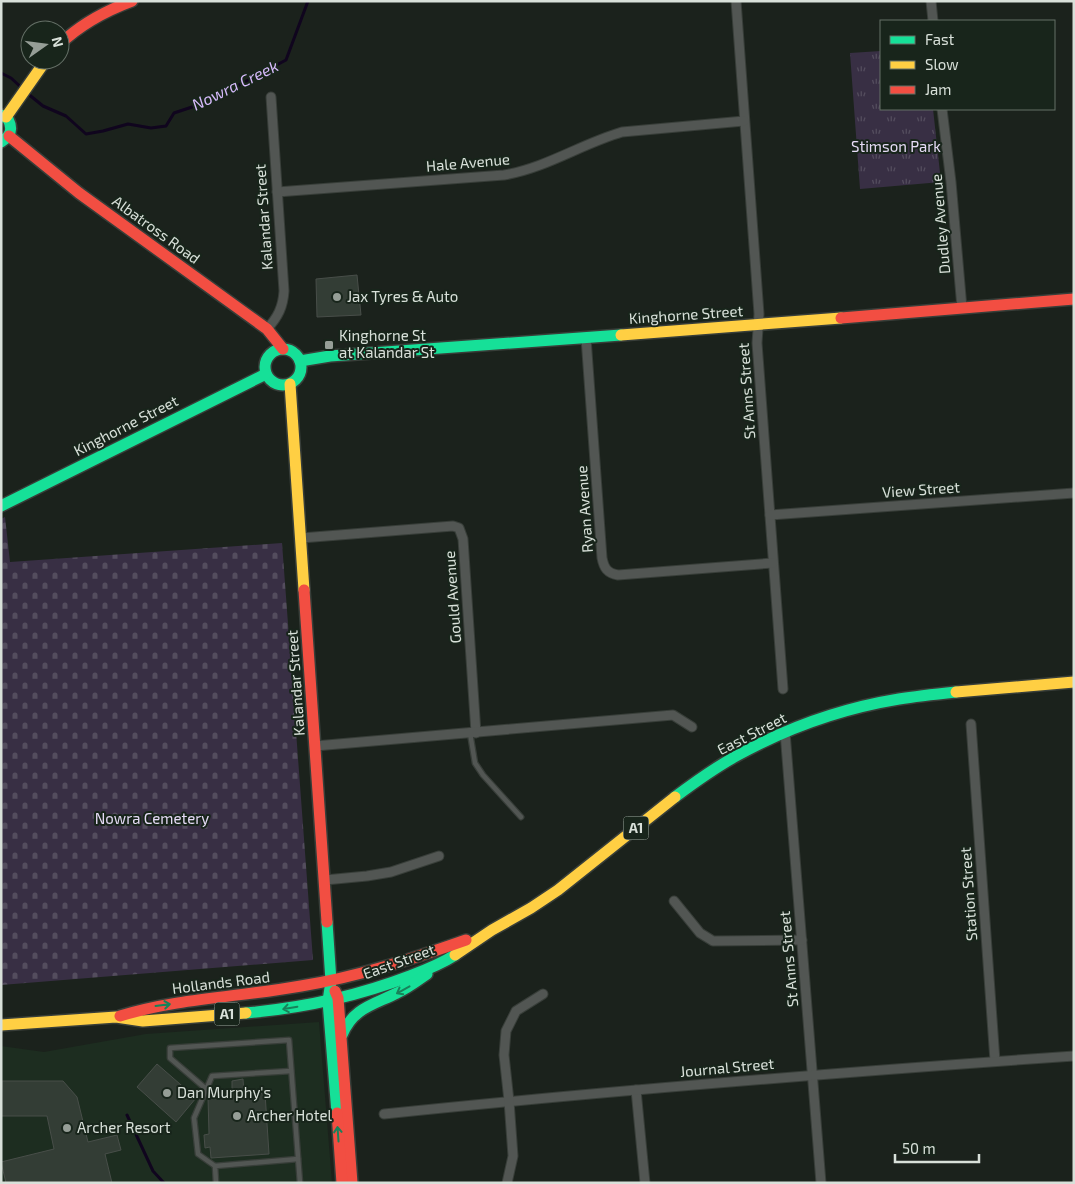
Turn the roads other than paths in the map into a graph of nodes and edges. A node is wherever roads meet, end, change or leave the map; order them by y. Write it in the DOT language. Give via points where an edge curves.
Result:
graph roads {
  1 [pos="132,1"];
  2 [pos="736,1"];
  3 [pos="931,1"];
  4 [pos="933,20"];
  5 [pos="70,34"];
  6 [pos="38,70"];
  7 [pos="271,97"];
  8 [pos="942,110"];
  9 [pos="3,116"];
  10 [pos="744,121"];
  11 [pos="5,139"];
  12 [pos="277,192"];
  13 [pos="1074,299"];
  14 [pos="962,308"];
  15 [pos="758,325"];
  16 [pos="267,329"];
  17 [pos="586,338"];
  18 [pos="283,349"];
  19 [pos="300,361"];
  20 [pos="266,374"];
  21 [pos="290,384"];
  22 [pos="1074,493"];
  23 [pos="1,506"];
  24 [pos="770,515"];
  25 [pos="301,538"];
  26 [pos="773,563"];
  27 [pos="1074,682"];
  28 [pos="783,690"];
  29 [pos="971,724"];
  30 [pos="692,727"];
  31 [pos="785,732"];
  32 [pos="473,733"];
  33 [pos="315,746"];
  34 [pos="521,817"];
  35 [pos="439,856"];
  36 [pos="325,880"];
  37 [pos="674,901"];
  38 [pos="492,930"];
  39 [pos="802,940"];
  40 [pos="443,963"];
  41 [pos="331,981"];
  42 [pos="543,994"];
  43 [pos="333,999"];
  44 [pos="116,1017"];
  45 [pos="1,1025"];
  46 [pos="341,1038"];
  47 [pos="1074,1056"];
  48 [pos="995,1061"];
  49 [pos="292,1071"];
  50 [pos="812,1074"];
  51 [pos="205,1088"];
  52 [pos="636,1090"];
  53 [pos="509,1101"];
  54 [pos="384,1114"];
  55 [pos="298,1159"];
  56 [pos="215,1166"];
  57 [pos="216,1183"];
  58 [pos="300,1183"];
  59 [pos="342,1183"];
  60 [pos="352,1183"];
  61 [pos="508,1183"];
  62 [pos="645,1183"];
  63 [pos="821,1183"];
  1 -- 5 [label="main road" via="93,17"];
  2 -- 10 [label="street, St Anns Street"];
  3 -- 4 [label="street"];
  6 -- 9 [label="main road"];
  7 -- 12 [label="street, Kalandar Street"];
  8 -- 14 [label="street, Dudley Avenue"];
  9 -- 11 [label="main road" via="11,126"];
  10 -- 12 [label="street, Hale Avenue" via="622,132 539,166 504,175"];
  10 -- 15 [label="street, St Anns Street"];
  11 -- 16 [label="main road, Albatross Road"];
  12 -- 16 [label="street, Kalandar Street" via="283,303 280,313"];
  13 -- 14 [label="main road, Kinghorne Street"];
  14 -- 15 [label="main road, Kinghorne Street"];
  15 -- 17 [label="main road, Kinghorne Street"];
  15 -- 24 [label="street, St Anns Street"];
  16 -- 18 [label="main road, Albatross Road"];
  17 -- 19 [label="main road, Kinghorne Street" via="330,356"];
  17 -- 26 [label="street, Ryan Avenue" via="601,549 608,572 618,575"];
  18 -- 19 [label="main road" via="294,352"];
  18 -- 20 [label="main road" via="269,354"];
  19 -- 21 [label="main road" via="299,377"];
  20 -- 21 [label="main road" via="273,383"];
  20 -- 23 [label="main road, Kinghorne Street"];
  21 -- 25 [label="main road, Kalandar Street"];
  22 -- 24 [label="street, View Street"];
  24 -- 26 [label="street, St Anns Street"];
  25 -- 32 [label="street, Gould Avenue" via="459,528 463,539"];
  25 -- 33 [label="main road, Kalandar Street"];
  26 -- 28 [label="street, St Anns Street"];
  27 -- 31 [label="main road, East Street / A1" via="898,699 836,714"];
  29 -- 48 [label="street, Station Street"];
  30 -- 32 [label="street" via="673,715"];
  31 -- 38 [label="main road, East Street / A1" via="738,755 700,779 558,890"];
  31 -- 39 [label="street, St Anns Street"];
  32 -- 33 [label="street"];
  32 -- 34 [label="lane" via="475,763"];
  33 -- 36 [label="main road, Kalandar Street"];
  35 -- 36 [label="street" via="391,872"];
  36 -- 41 [label="main road, Kalandar Street"];
  37 -- 39 [label="street" via="700,933 713,942"];
  38 -- 40 [label="main road, East Street / A1"];
  38 -- 41 [label="main road, East Street / A1" via="435,951"];
  39 -- 50 [label="street, St Anns Street"];
  40 -- 43 [label="main road, East Street / A1" via="387,985"];
  40 -- 46 [label="main road, one-way" via="404,990 354,1014"];
  41 -- 43 [label="main road, Kalandar Street"];
  44 -- 41 [label="main road, Hollands Road / A1, one-way" via="142,1008"];
  42 -- 53 [label="street" via="516,1011 506,1030 504,1055"];
  43 -- 44 [label="main road, Hollands Road / A1, one-way" via="279,1010 143,1021"];
  43 -- 46 [label="main road, Kalandar Street"];
  59 -- 43 [label="main road, Kalandar Street, one-way"];
  44 -- 45 [label="main road, Hollands Road / A1"];
  46 -- 60 [label="main road, Kalandar Street"];
  47 -- 48 [label="street, Journal Street"];
  48 -- 50 [label="street, Journal Street"];
  49 -- 51 [label="lane" via="212,1076"];
  49 -- 51 [label="lane" via="289,1040 170,1048 170,1058"];
  49 -- 55 [label="lane"];
  50 -- 52 [label="street, Journal Street"];
  50 -- 63 [label="street, St Anns Street"];
  51 -- 56 [label="lane" via="194,1118 198,1154"];
  52 -- 53 [label="street, Journal Street"];
  52 -- 62 [label="street"];
  53 -- 54 [label="street, Journal Street"];
  53 -- 61 [label="street" via="513,1156"];
  55 -- 56 [label="lane"];
  55 -- 58 [label="lane"];
  56 -- 57 [label="lane"];
}
